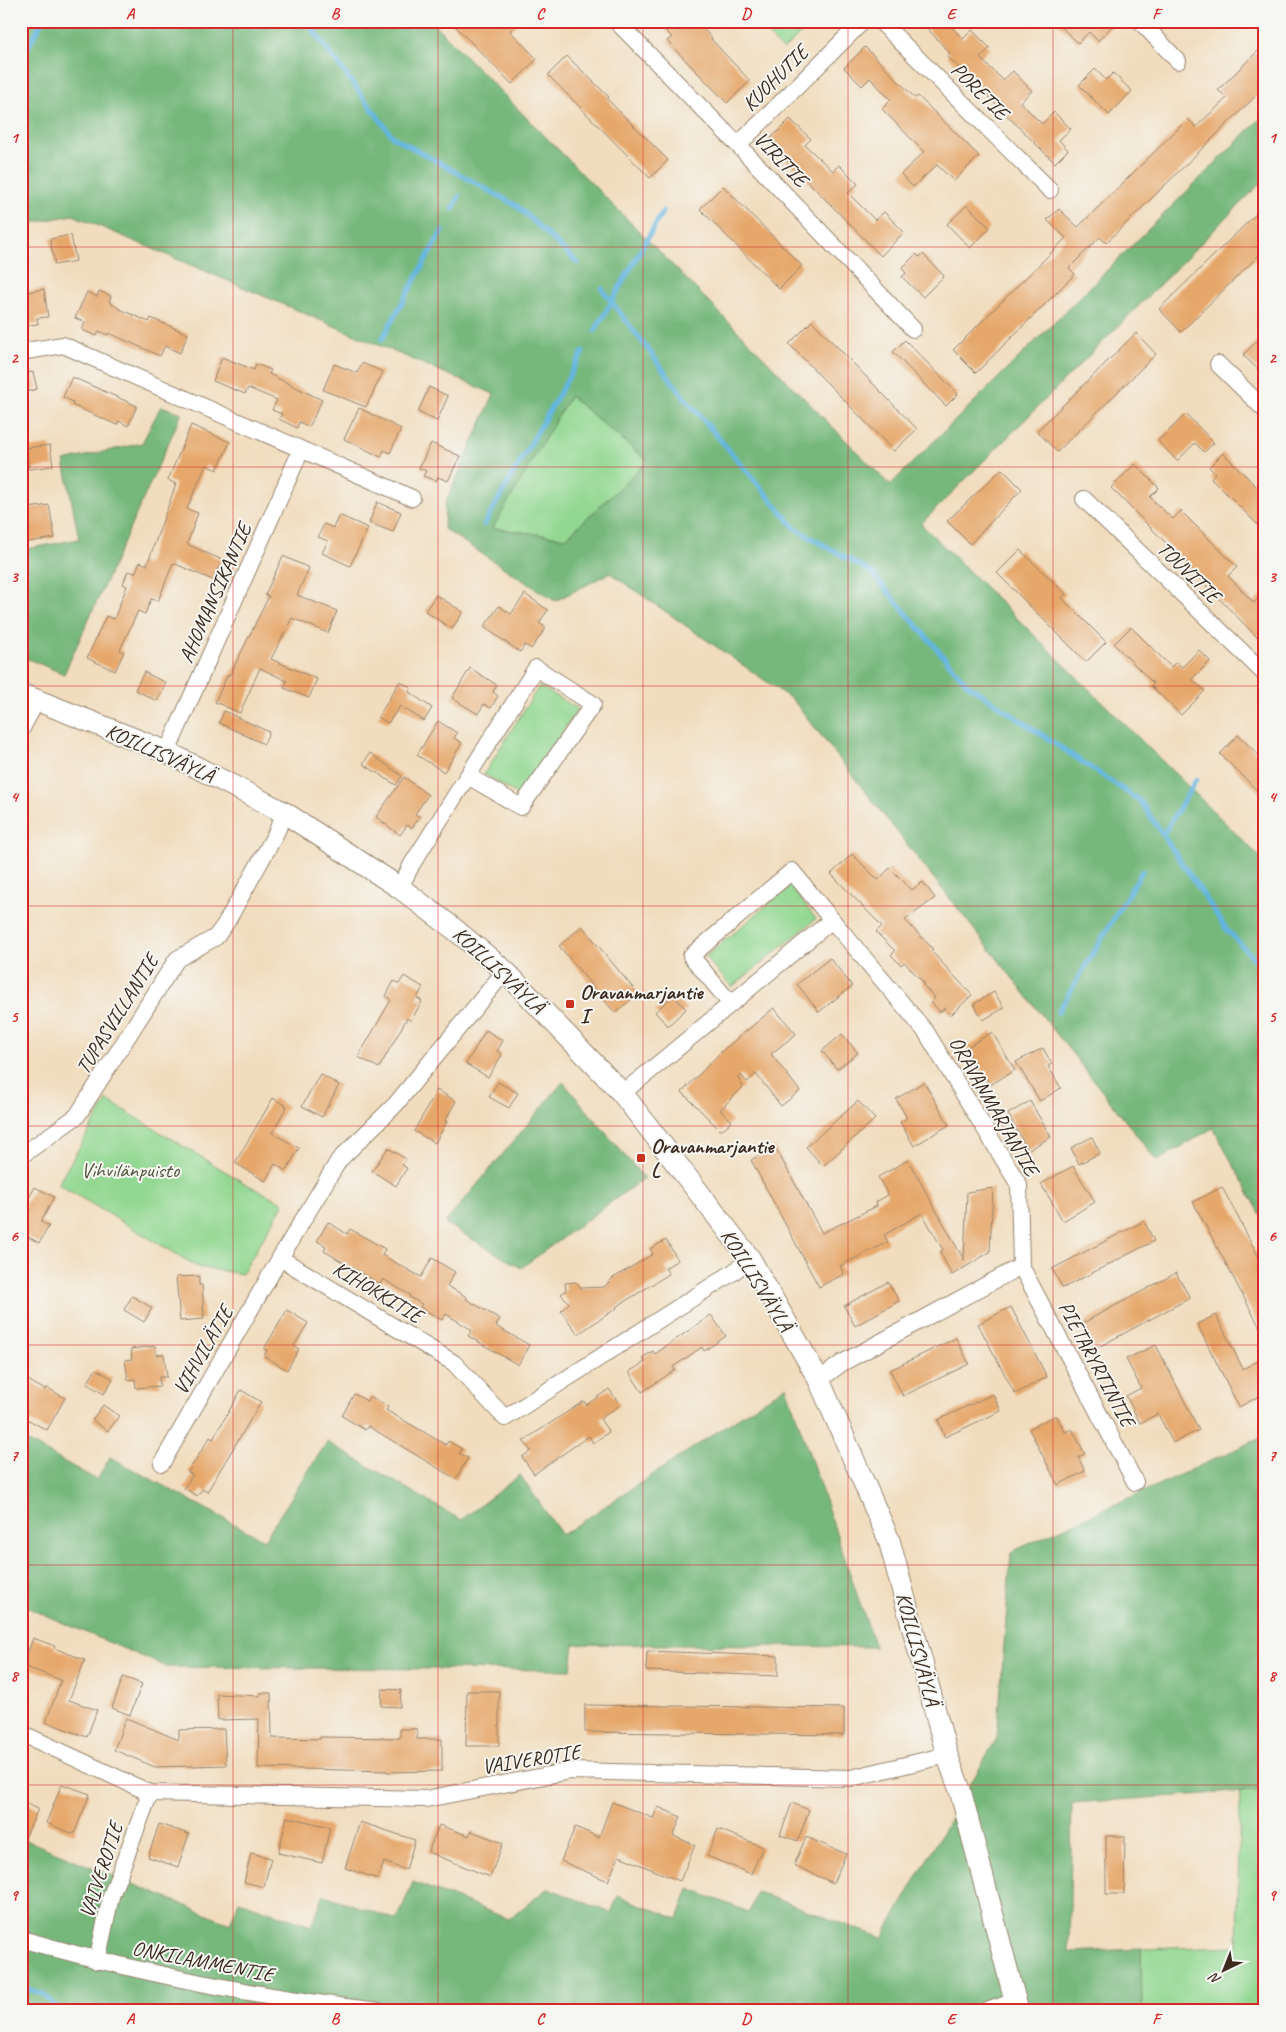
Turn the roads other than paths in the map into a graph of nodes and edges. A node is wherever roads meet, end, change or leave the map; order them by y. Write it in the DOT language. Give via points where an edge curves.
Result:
graph roads {
  1 [pos="616,21"];
  2 [pos="863,21"];
  3 [pos="880,21"];
  4 [pos="1140,21"];
  5 [pos="1178,61"];
  6 [pos="738,145"];
  7 [pos="1050,190"];
  8 [pos="913,329"];
  9 [pos="21,352"];
  10 [pos="1218,364"];
  11 [pos="1265,410"];
  12 [pos="301,450"];
  13 [pos="412,498"];
  14 [pos="1084,499"];
  15 [pos="1262,668"];
  16 [pos="29,697"];
  17 [pos="21,730"];
  18 [pos="167,752"];
  19 [pos="468,776"];
  20 [pos="285,813"];
  21 [pos="400,888"];
  22 [pos="832,920"];
  23 [pos="505,971"];
  24 [pos="731,1004"];
  25 [pos="622,1093"];
  26 [pos="21,1156"];
  27 [pos="280,1258"];
  28 [pos="750,1259"];
  29 [pos="1021,1266"];
  30 [pos="819,1380"];
  31 [pos="162,1462"];
  32 [pos="1135,1482"];
  33 [pos="21,1733"];
  34 [pos="947,1755"];
  35 [pos="150,1794"];
  36 [pos="21,1939"];
  37 [pos="97,1961"];
  38 [pos="1017,2006"];
  39 [pos="378,2011"];
  40 [pos="987,2011"];
  1 -- 6 [label="street, VIRITIE"];
  2 -- 6 [label="street, KUOHUTIE"];
  3 -- 7 [label="street, PORETIE"];
  4 -- 5 [label="street"];
  6 -- 8 [label="street, VIRITIE"];
  9 -- 12 [label="street" via="63,345"];
  10 -- 11 [label="street"];
  12 -- 13 [label="street"];
  12 -- 18 [label="street, AHOMANSIKANTIE"];
  14 -- 15 [label="street, TOUVITIE"];
  16 -- 17 [label="street"];
  16 -- 18 [label="street, KOILLISVÄYLÄ"];
  18 -- 20 [label="street, KOILLISVÄYLÄ"];
  19 -- 19 [label="street" via="521,807 593,704 536,668"];
  19 -- 21 [label="street"];
  20 -- 21 [label="street, KOILLISVÄYLÄ"];
  20 -- 26 [label="street, TUPASVILLANTIE" via="216,937 177,959 77,1116"];
  21 -- 23 [label="street, KOILLISVÄYLÄ"];
  22 -- 24 [label="street"];
  22 -- 24 [label="street, ORAVANMARJANTIE" via="792,871 691,956"];
  22 -- 29 [label="street, ORAVANMARJANTIE" via="926,1032 1019,1185"];
  23 -- 25 [label="street, KOILLISVÄYLÄ"];
  23 -- 27 [label="street" via="395,1105 339,1160"];
  24 -- 25 [label="street"];
  25 -- 28 [label="street, KOILLISVÄYLÄ"];
  27 -- 28 [label="street, KIHOKKITIE" via="454,1363 505,1418"];
  27 -- 31 [label="street, VIHVILÄTIE"];
  28 -- 30 [label="street, KOILLISVÄYLÄ"];
  29 -- 30 [label="street" via="842,1364"];
  29 -- 32 [label="street, PIETARYRTINTIE"];
  30 -- 34 [label="street, KOILLISVÄYLÄ" via="889,1540"];
  33 -- 35 [label="street, VAIVEROTIE"];
  34 -- 35 [label="street, VAIVEROTIE" via="851,1778 570,1771 426,1799"];
  34 -- 38 [label="street, KOILLISVÄYLÄ" via="960,1790"];
  35 -- 37 [label="street, VAIVEROTIE" via="111,1896"];
  36 -- 37 [label="street, ONKILAMMENTIE"];
  37 -- 39 [label="street, ONKILAMMENTIE" via="304,2002"];
  38 -- 40 [label="street"];
}
